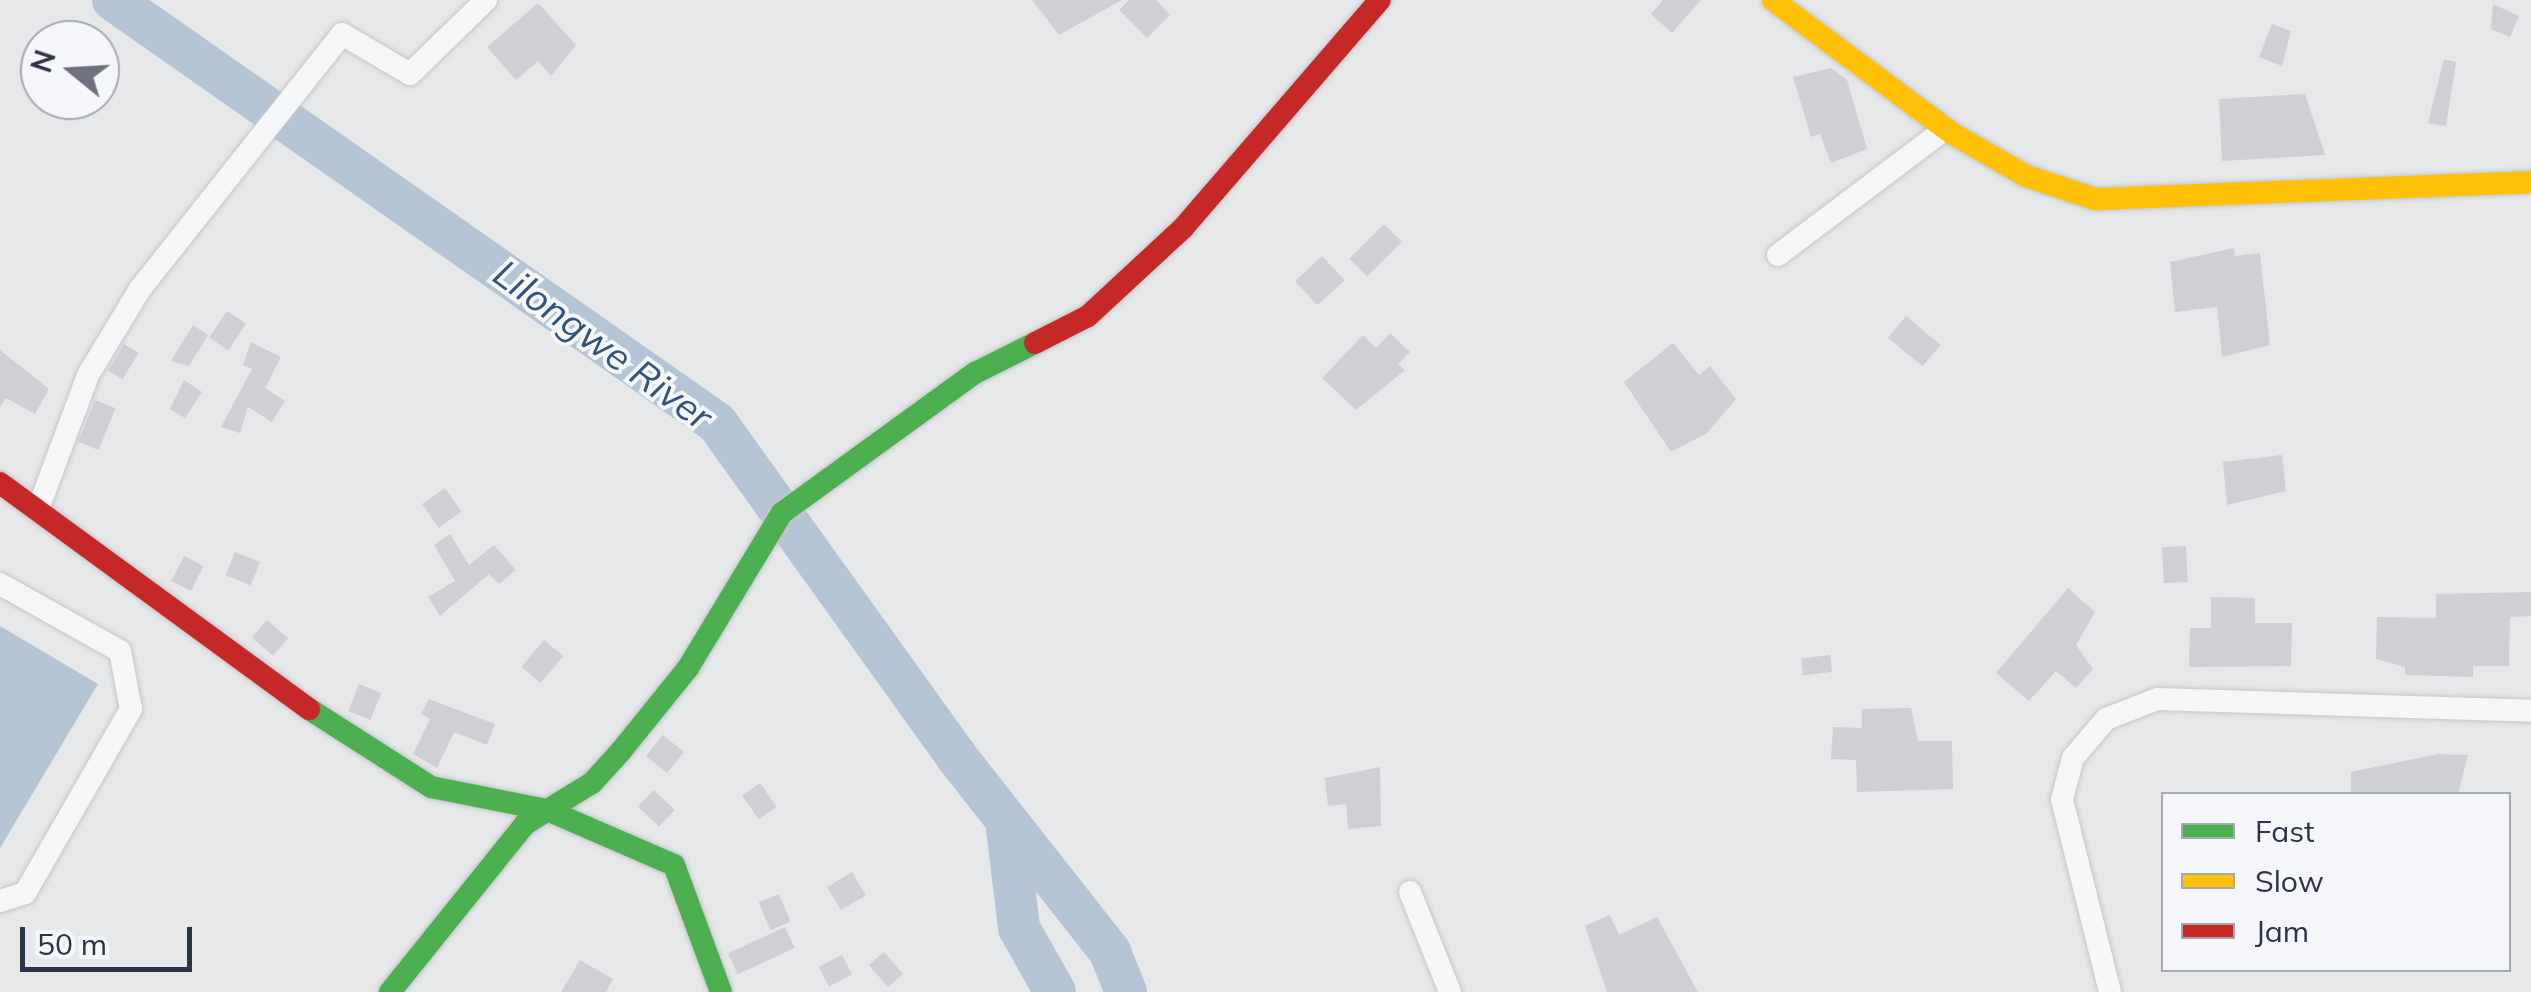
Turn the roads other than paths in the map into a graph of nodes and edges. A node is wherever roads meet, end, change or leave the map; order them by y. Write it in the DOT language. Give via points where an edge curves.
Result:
graph roads {
  1 [pos="486,0"];
  2 [pos="1380,0"];
  3 [pos="1774,0"];
  4 [pos="1945,129"];
  5 [pos="2531,182"];
  6 [pos="1778,255"];
  7 [pos="0,483"];
  8 [pos="38,509"];
  9 [pos="0,584"];
  10 [pos="2531,710"];
  11 [pos="548,810"];
  12 [pos="1410,892"];
  13 [pos="0,901"];
  14 [pos="390,992"];
  15 [pos="720,992"];
  16 [pos="1450,992"];
  17 [pos="2110,992"];
  1 -- 8 [label="street" via="410,74 356,34 342,34 190,216 88,375"];
  2 -- 11 [label="street" via="1183,228 1096,308 1037,349 975,374 802,494 749,554 688,668 644,724 592,783"];
  3 -- 4 [label="street"];
  4 -- 5 [label="street" via="2026,176 2095,199"];
  4 -- 6 [label="street"];
  7 -- 8 [label="street"];
  8 -- 11 [label="street" via="368,752 431,787"];
  9 -- 13 [label="street" via="120,651 131,709 25,893"];
  10 -- 17 [label="street" via="2157,699 2106,719 2072,758 2062,799"];
  11 -- 14 [label="street" via="487,865"];
  11 -- 15 [label="street" via="674,865"];
  12 -- 16 [label="street"];
}
